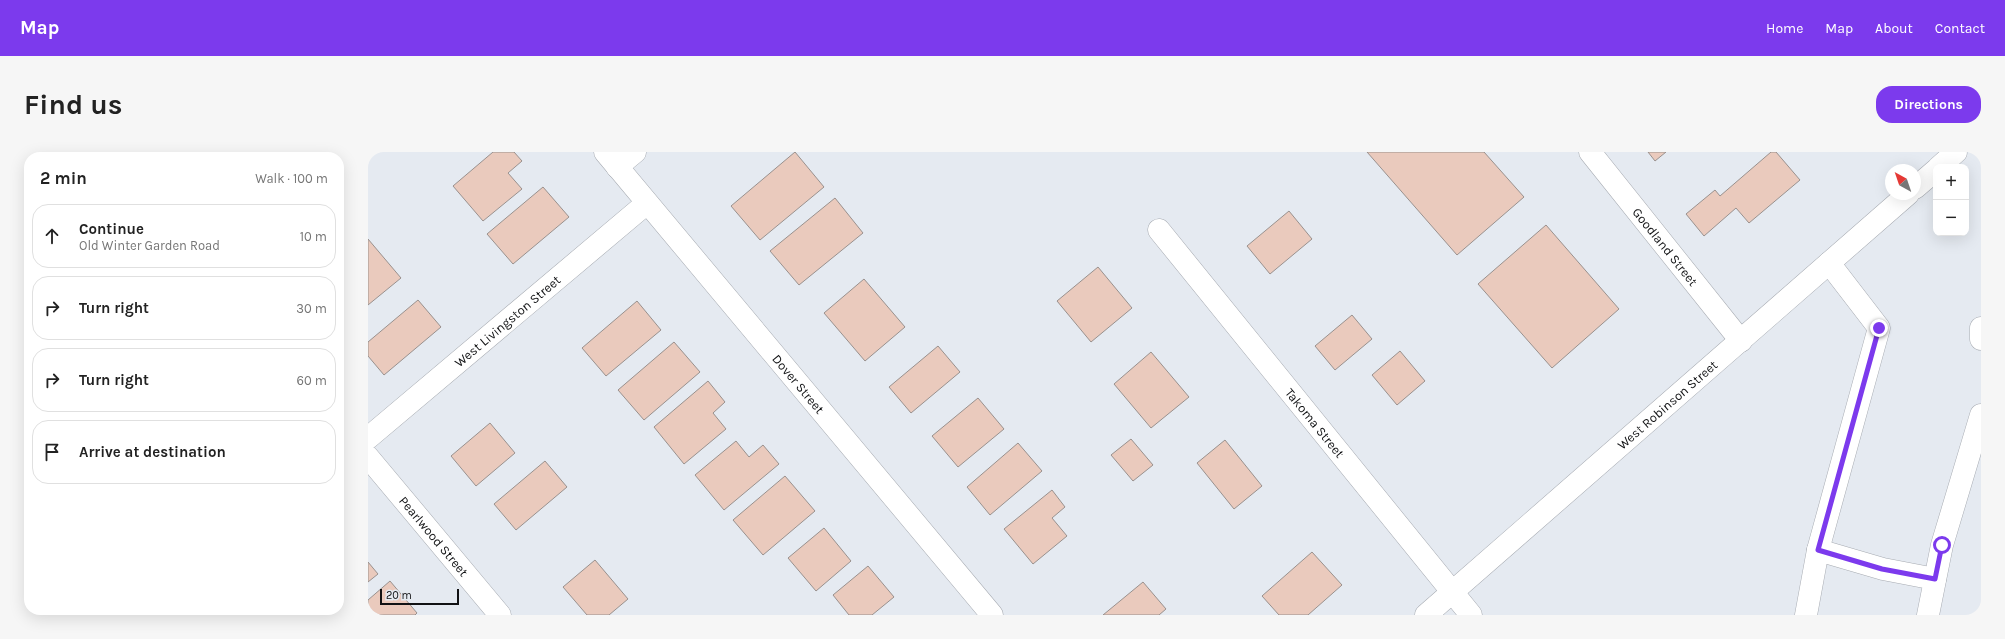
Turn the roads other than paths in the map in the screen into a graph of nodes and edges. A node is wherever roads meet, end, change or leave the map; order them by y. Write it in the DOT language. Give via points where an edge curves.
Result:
graph roads {
  1 [pos="635,152"];
  2 [pos="1590,152"];
  3 [pos="1956,152"];
  4 [pos="611,159"];
  5 [pos="1942,164"];
  6 [pos="1933,173"];
  7 [pos="1921,183"];
  8 [pos="1901,200"];
  9 [pos="647,203"];
  10 [pos="1159,230"];
  11 [pos="1829,263"];
  12 [pos="1981,328"];
  13 [pos="1981,339"];
  14 [pos="1741,341"];
  15 [pos="1981,414"];
  16 [pos="368,438"];
  17 [pos="368,457"];
  18 [pos="1818,550"];
  19 [pos="1935,579"];
  20 [pos="1452,592"];
  21 [pos="500,615"];
  22 [pos="992,615"];
  23 [pos="1426,615"];
  24 [pos="1471,615"];
  25 [pos="1806,615"];
  26 [pos="1928,615"];
  1 -- 4 [label="street"];
  2 -- 14 [label="street, Goodland Street"];
  3 -- 5 [label="street"];
  4 -- 9 [label="street, Dover Street"];
  6 -- 7 [label="street"];
  8 -- 11 [label="street, West Robinson Street"];
  9 -- 16 [label="street, West Livingston Street"];
  9 -- 22 [label="street, Dover Street"];
  10 -- 20 [label="street, Takoma Street"];
  11 -- 14 [label="street, West Robinson Street"];
  11 -- 18 [label="street" via="1879,328"];
  12 -- 13 [label="street"];
  14 -- 20 [label="street, West Robinson Street"];
  15 -- 19 [label="street" via="1942,545"];
  17 -- 21 [label="street, Pearlwood Street"];
  18 -- 19 [label="street" via="1882,569"];
  18 -- 25 [label="street"];
  19 -- 26 [label="street"];
  20 -- 23 [label="street, West Robinson Street"];
  20 -- 24 [label="street, Takoma Street"];
}
